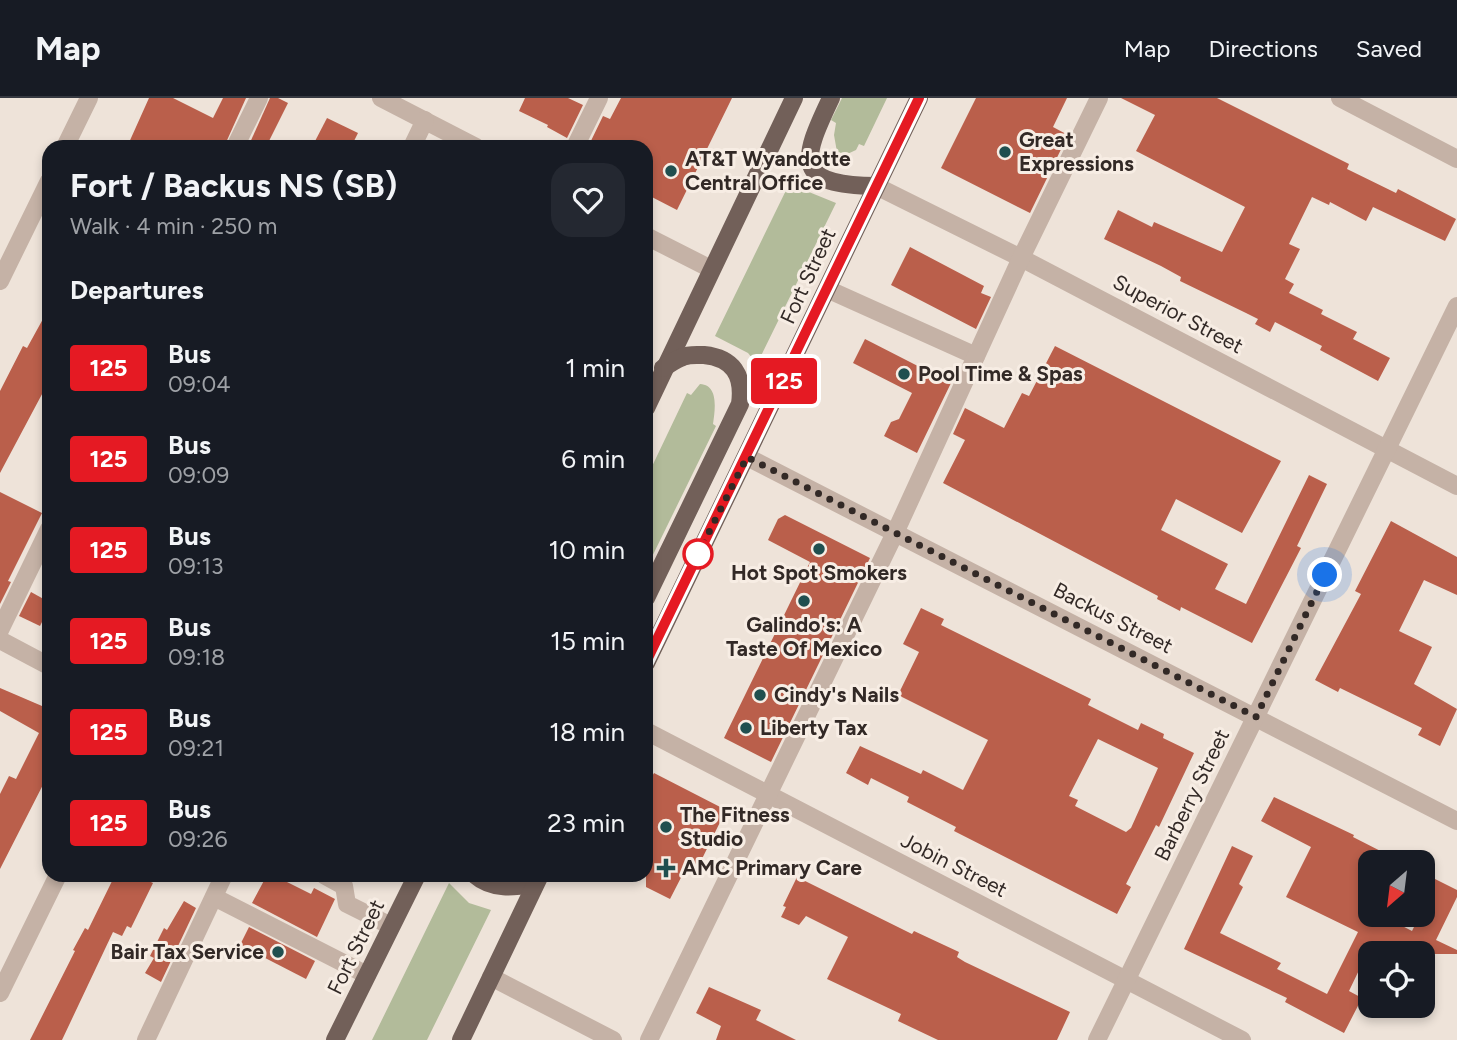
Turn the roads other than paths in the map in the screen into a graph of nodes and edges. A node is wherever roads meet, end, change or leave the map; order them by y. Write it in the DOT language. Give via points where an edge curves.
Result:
graph roads {
  1 [pos="89,98"];
  2 [pos="259,98"];
  3 [pos="599,98"];
  4 [pos="794,98"];
  5 [pos="831,98"];
  6 [pos="919,98"];
  7 [pos="1099,98"];
  8 [pos="1340,98"];
  9 [pos="391,100"];
  10 [pos="425,120"];
  11 [pos="68,140"];
  12 [pos="238,140"];
  13 [pos="415,140"];
  14 [pos="463,140"];
  15 [pos="578,140"];
  16 [pos="1457,159"];
  17 [pos="876,186"];
  18 [pos="42,195"];
  19 [pos="653,240"];
  20 [pos="1021,258"];
  21 [pos="711,269"];
  22 [pos="0,281"];
  23 [pos="827,289"];
  24 [pos="1457,306"];
  25 [pos="976,356"];
  26 [pos="663,368"];
  27 [pos="653,392"];
  28 [pos="1387,449"];
  29 [pos="747,457"];
  30 [pos="1457,486"];
  31 [pos="895,533"];
  32 [pos="42,543"];
  33 [pos="653,584"];
  34 [pos="0,630"];
  35 [pos="0,640"];
  36 [pos="653,649"];
  37 [pos="42,662"];
  38 [pos="1256,717"];
  39 [pos="653,735"];
  40 [pos="769,794"];
  41 [pos="1457,821"];
  42 [pos="55,882"];
  43 [pos="221,882"];
  44 [pos="337,882"];
  45 [pos="413,882"];
  46 [pos="488,882"];
  47 [pos="529,882"];
  48 [pos="536,882"];
  49 [pos="214,897"];
  50 [pos="391,926"];
  51 [pos="367,975"];
  52 [pos="491,976"];
  53 [pos="1126,980"];
  54 [pos="0,993"];
  55 [pos="146,1040"];
  56 [pos="335,1040"];
  57 [pos="461,1040"];
  58 [pos="613,1040"];
  59 [pos="649,1040"];
  60 [pos="1097,1040"];
  61 [pos="1242,1040"];
  1 -- 11 [label="street"];
  2 -- 12 [label="street"];
  3 -- 15 [label="street"];
  4 -- 21 [label="main road"];
  5 -- 17 [label="main road" via="810,143 811,168 835,183"];
  6 -- 17 [label="main road, Fort Street"];
  7 -- 20 [label="street"];
  8 -- 16 [label="street"];
  9 -- 10 [label="street"];
  10 -- 13 [label="street"];
  10 -- 14 [label="street"];
  17 -- 20 [label="street, Superior Street"];
  17 -- 23 [label="main road, Fort Street"];
  18 -- 22 [label="street"];
  19 -- 21 [label="street"];
  20 -- 25 [label="street"];
  20 -- 28 [label="street, Superior Street"];
  21 -- 26 [label="main road"];
  23 -- 25 [label="street"];
  23 -- 29 [label="main road, Fort Street"];
  24 -- 28 [label="street, Barberry Street"];
  25 -- 31 [label="street"];
  26 -- 27 [label="main road"];
  26 -- 33 [label="main road" via="684,356 729,361 737,370 742,393"];
  28 -- 30 [label="street, Superior Street"];
  28 -- 38 [label="street, Barberry Street"];
  29 -- 31 [label="street, Backus Street"];
  29 -- 36 [label="main road, Fort Street"];
  31 -- 38 [label="street, Backus Street"];
  31 -- 40 [label="street"];
  32 -- 34 [label="street"];
  35 -- 37 [label="street"];
  38 -- 41 [label="street, Backus Street"];
  38 -- 53 [label="street, Barberry Street"];
  39 -- 40 [label="street, Jobin Street"];
  40 -- 53 [label="street, Jobin Street"];
  40 -- 59 [label="street"];
  42 -- 54 [label="street"];
  43 -- 49 [label="street"];
  44 -- 50 [label="street" via="344,886 346,904"];
  45 -- 50 [label="main road, Fort Street"];
  46 -- 47 [label="main road" via="509,887"];
  48 -- 52 [label="main road"];
  49 -- 51 [label="street"];
  49 -- 55 [label="street"];
  50 -- 51 [label="main road, Fort Street"];
  51 -- 56 [label="main road, Fort Street"];
  52 -- 57 [label="main road"];
  52 -- 58 [label="street"];
  53 -- 60 [label="street, Barberry Street"];
  53 -- 61 [label="street, Jobin Street"];
}
